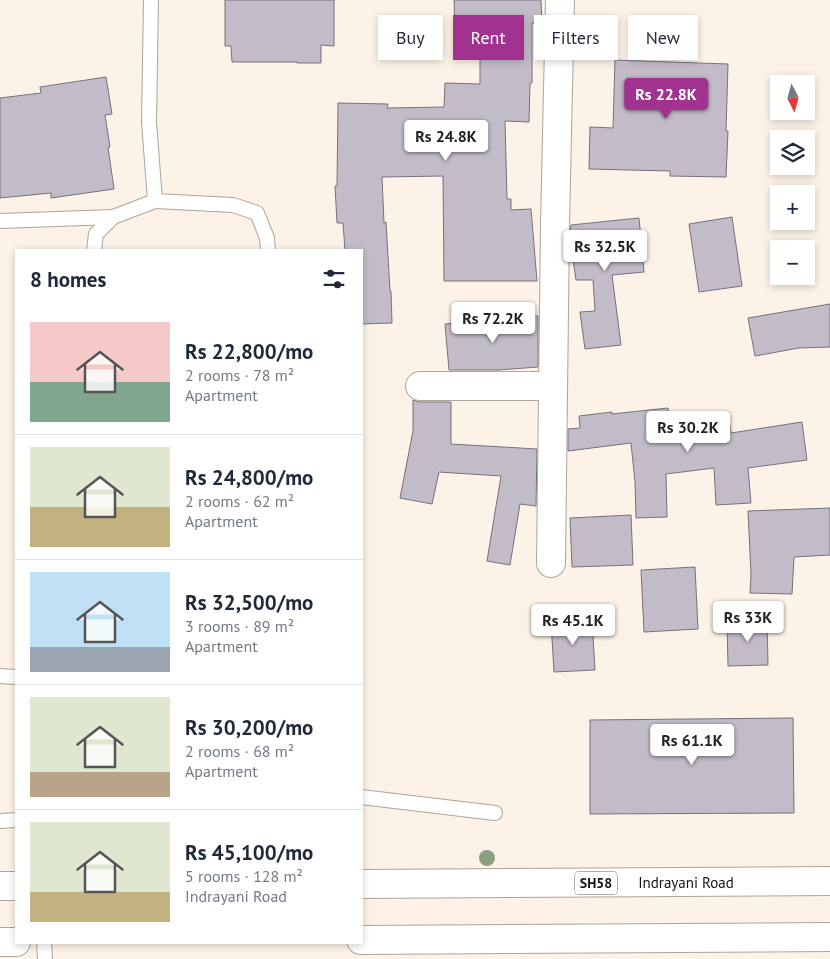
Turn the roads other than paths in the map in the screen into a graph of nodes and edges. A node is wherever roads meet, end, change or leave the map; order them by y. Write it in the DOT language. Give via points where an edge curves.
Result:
graph roads {
  1 [pos="151,0"];
  2 [pos="560,0"];
  3 [pos="155,201"];
  4 [pos="113,217"];
  5 [pos="0,221"];
  6 [pos="94,249"];
  7 [pos="268,249"];
  8 [pos="420,386"];
  9 [pos="553,386"];
  10 [pos="551,563"];
  11 [pos="0,676"];
  12 [pos="15,678"];
  13 [pos="363,797"];
  14 [pos="495,813"];
  15 [pos="15,820"];
  16 [pos="0,821"];
  17 [pos="830,881"];
  18 [pos="363,884"];
  19 [pos="0,886"];
  20 [pos="15,886"];
  21 [pos="830,937"];
  22 [pos="363,940"];
  23 [pos="0,942"];
  24 [pos="15,942"];
  25 [pos="44,944"];
  26 [pos="45,959"];
  1 -- 3 [label="lane" via="150,122"];
  2 -- 9 [label="main road"];
  3 -- 4 [label="lane"];
  3 -- 7 [label="lane" via="233,204 257,213"];
  4 -- 5 [label="lane"];
  4 -- 6 [label="lane" via="96,234"];
  8 -- 9 [label="main road"];
  9 -- 10 [label="main road"];
  11 -- 12 [label="lane"];
  13 -- 14 [label="lane"];
  15 -- 16 [label="lane"];
  17 -- 18 [label="main road, Indrayani Road / SH58"];
  19 -- 20 [label="main road"];
  21 -- 22 [label="main road"];
  23 -- 24 [label="main road"];
  25 -- 26 [label="lane"];
}
